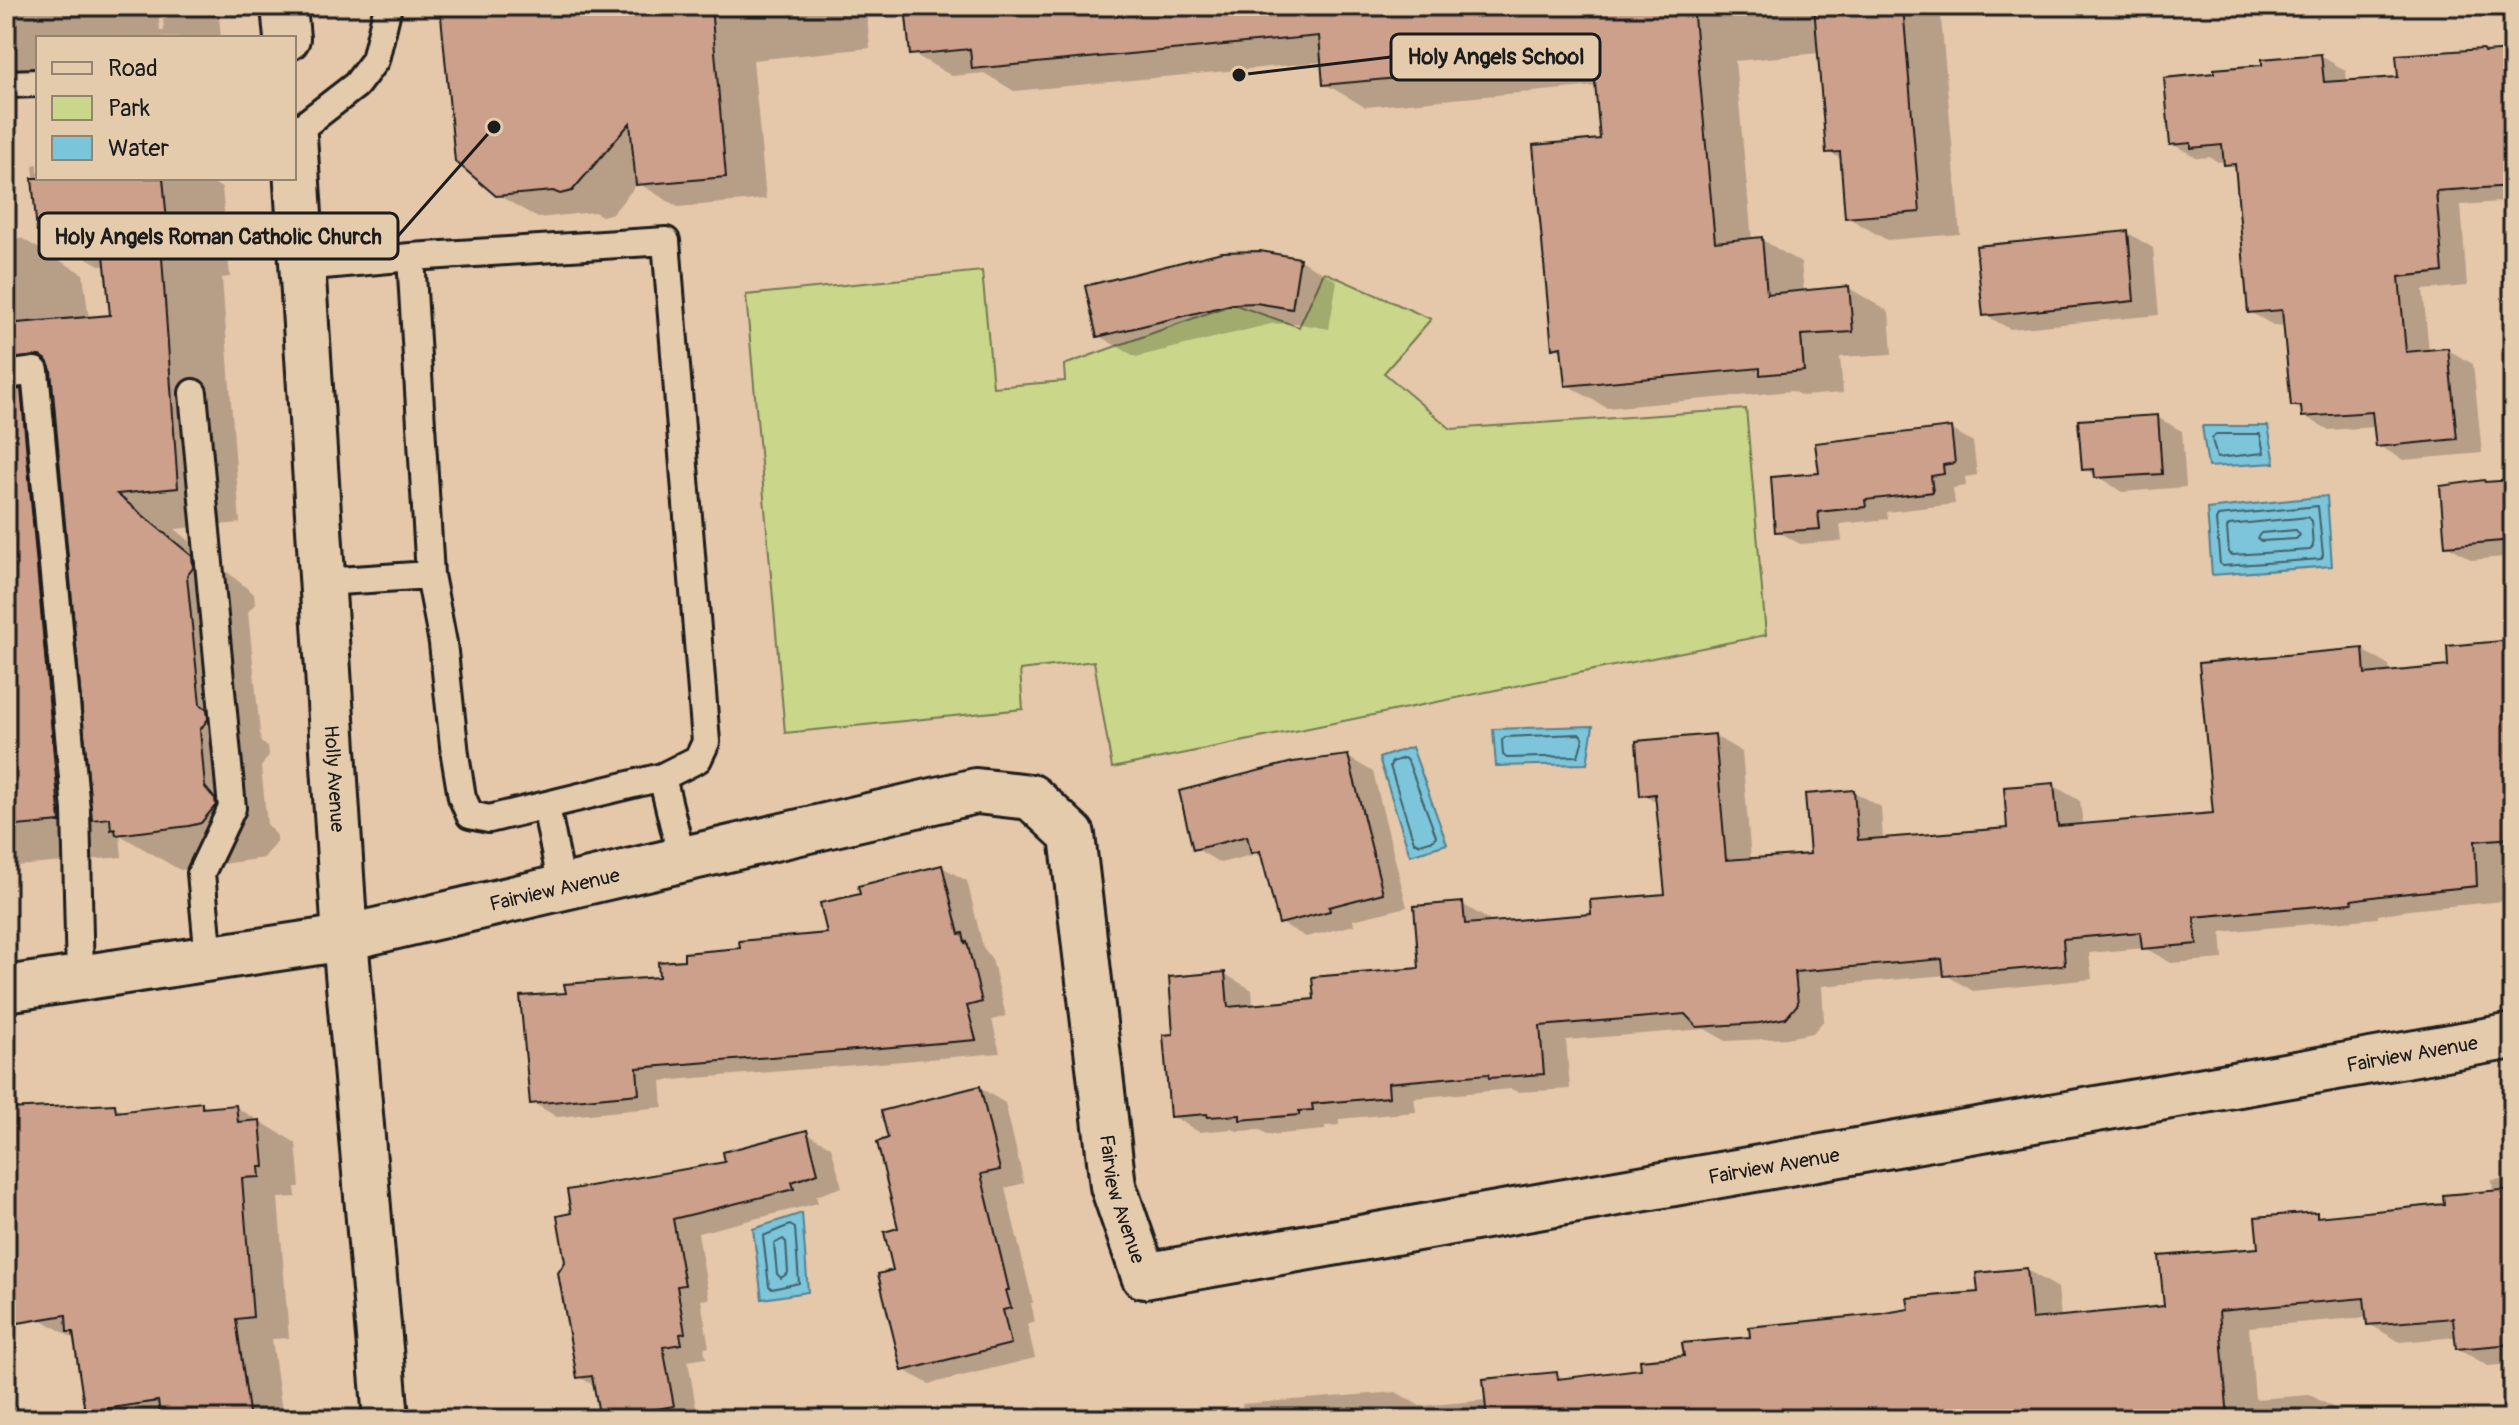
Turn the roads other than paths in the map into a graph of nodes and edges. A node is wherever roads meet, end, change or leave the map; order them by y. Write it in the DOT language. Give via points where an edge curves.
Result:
graph roads {
  1 [pos="284,6"];
  2 [pos="388,6"];
  3 [pos="287,36"];
  4 [pos="36,83"];
  5 [pos="6,84"];
  6 [pos="296,133"];
  7 [pos="296,168"];
  8 [pos="411,257"];
  9 [pos="302,267"];
  10 [pos="6,375"];
  11 [pos="193,393"];
  12 [pos="430,575"];
  13 [pos="323,582"];
  14 [pos="662,777"];
  15 [pos="546,806"];
  16 [pos="682,859"];
  17 [pos="562,887"];
  18 [pos="345,938"];
  19 [pos="209,959"];
  20 [pos="80,978"];
  21 [pos="6,989"];
  22 [pos="2513,1036"];
  23 [pos="386,1419"];
  1 -- 3 [label="street"];
  2 -- 6 [label="lane" via="375,60 356,85"];
  4 -- 5 [label="lane"];
  7 -- 9 [label="street, Holly Avenue"];
  8 -- 9 [label="lane"];
  8 -- 12 [label="lane"];
  8 -- 14 [label="lane" via="666,241 706,742 698,759"];
  9 -- 13 [label="street, Holly Avenue"];
  10 -- 20 [label="lane" via="35,371 76,810"];
  11 -- 19 [label="lane" via="232,808 201,873"];
  12 -- 13 [label="lane"];
  12 -- 15 [label="lane" via="462,797 470,815 489,819"];
  13 -- 18 [label="street, Holly Avenue"];
  14 -- 15 [label="lane"];
  14 -- 16 [label="lane"];
  15 -- 17 [label="lane"];
  16 -- 17 [label="street, Fairview Avenue"];
  16 -- 22 [label="street, Fairview Avenue" via="976,791 1031,797 1072,835 1113,1186 1144,1276"];
  17 -- 18 [label="street, Fairview Avenue"];
  18 -- 19 [label="street, Fairview Avenue"];
  18 -- 23 [label="street, Holly Avenue"];
  19 -- 20 [label="street, Fairview Avenue"];
  20 -- 21 [label="street, Fairview Avenue"];
}
